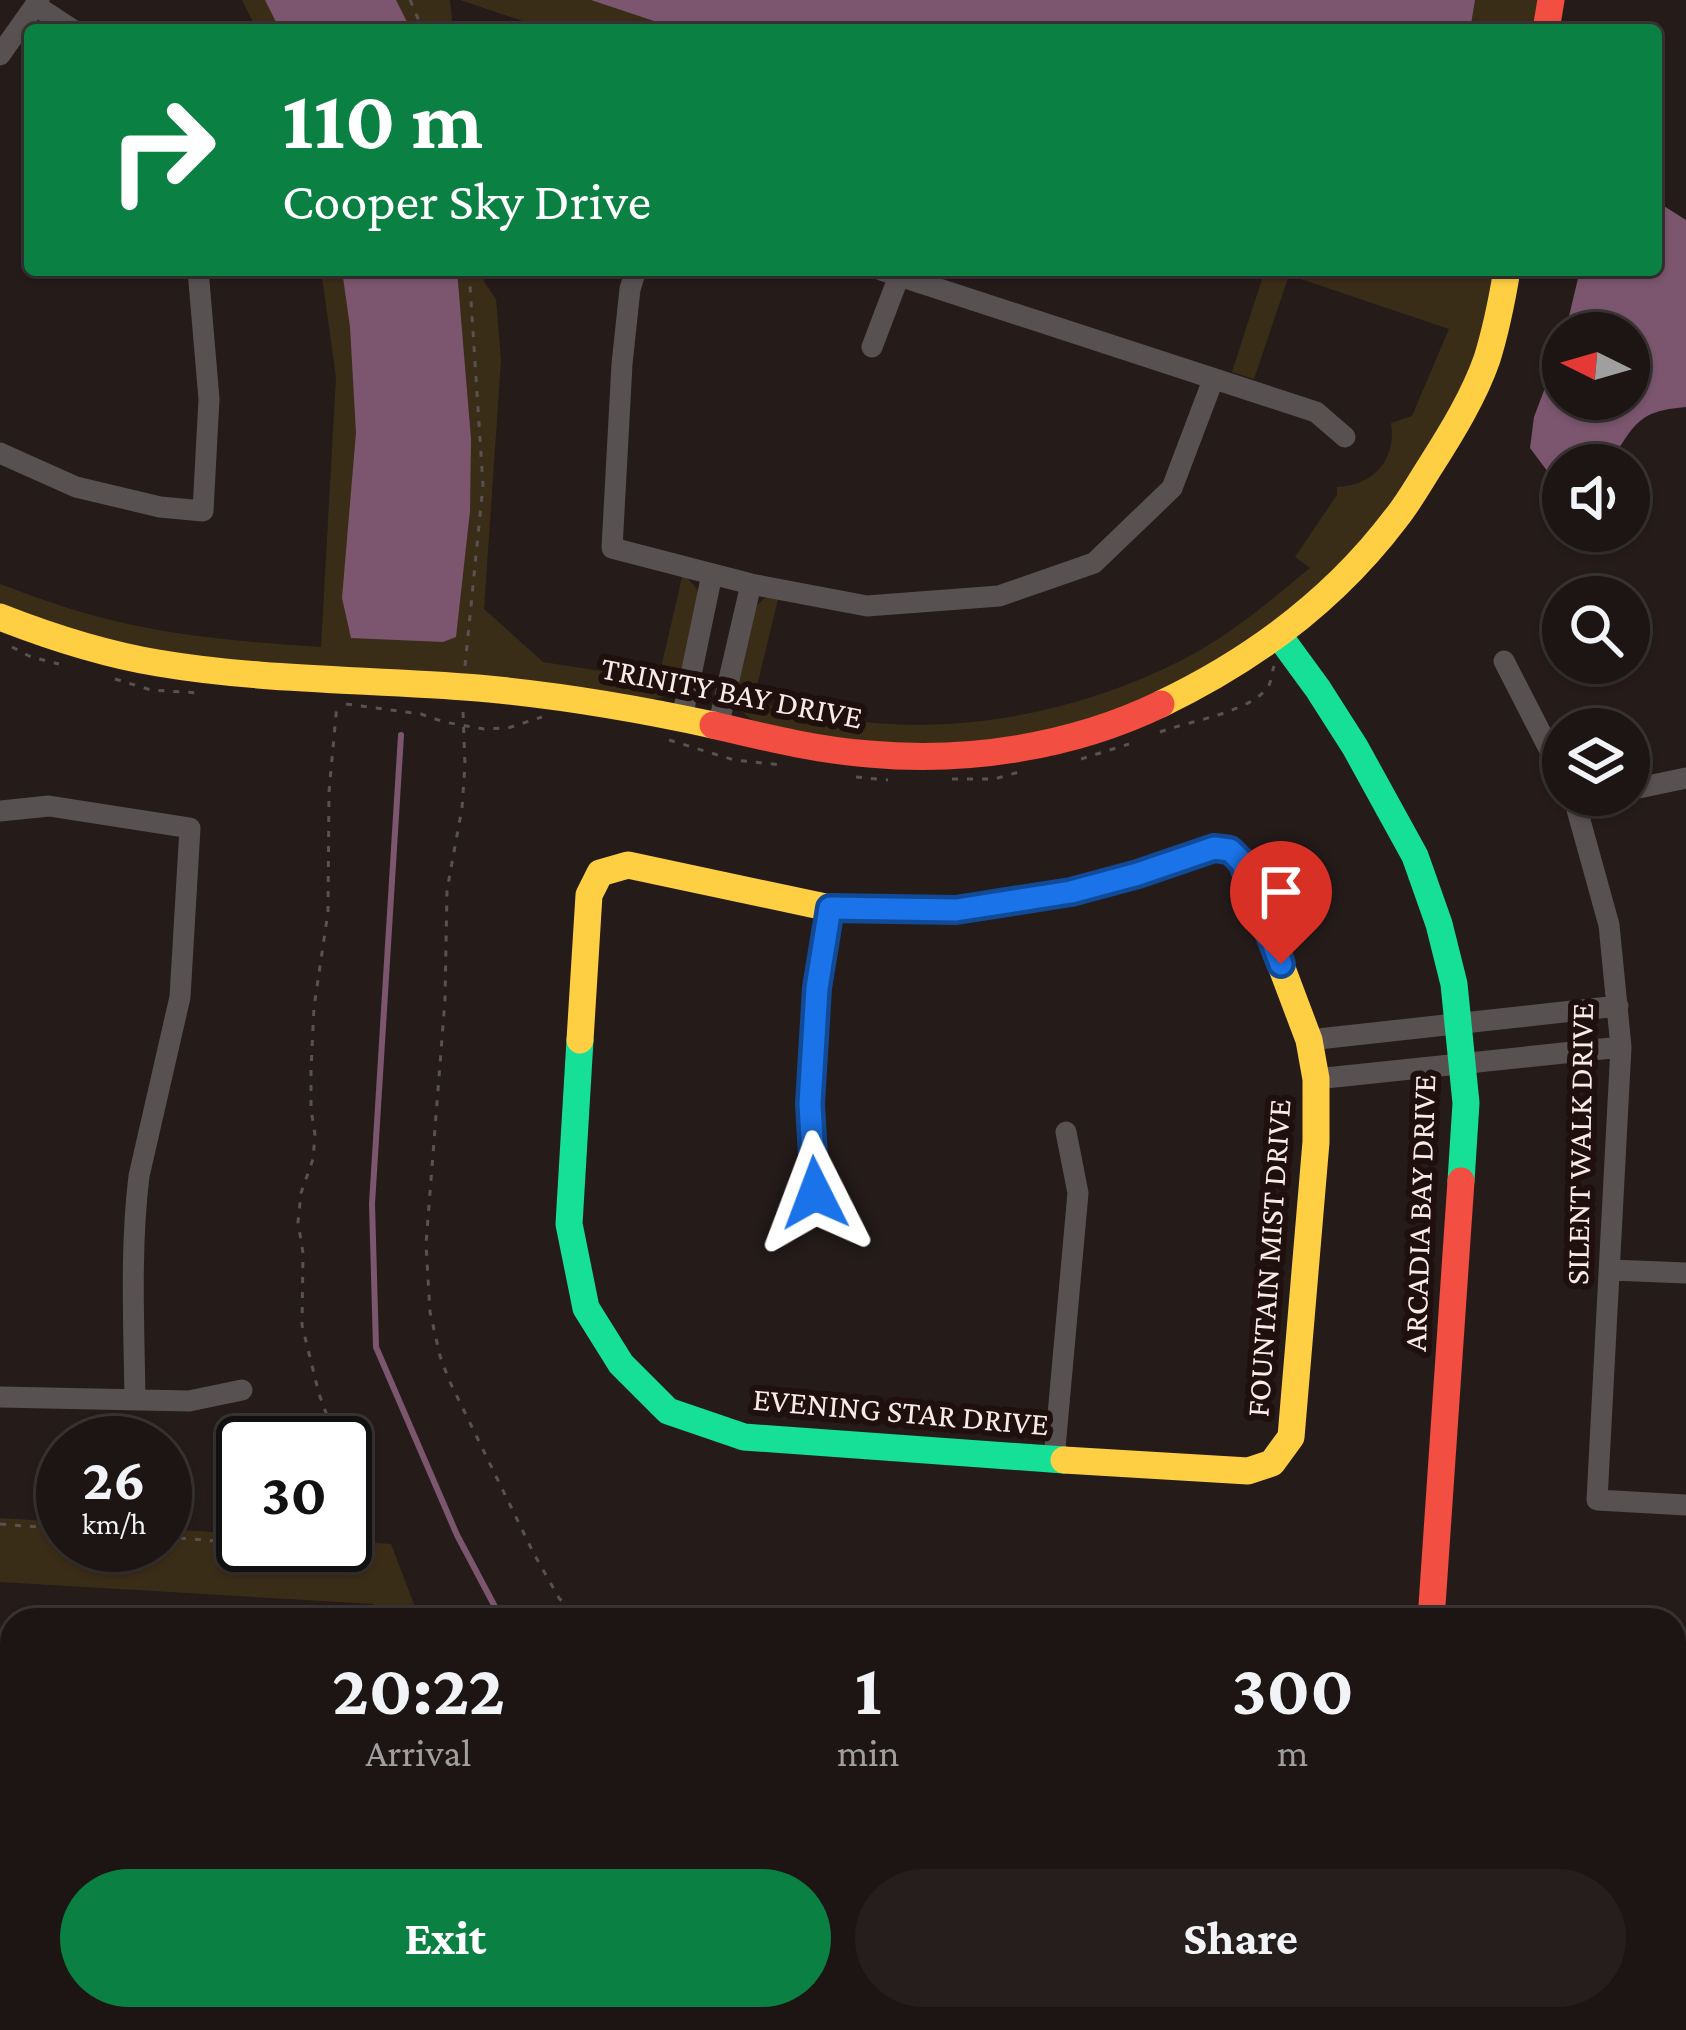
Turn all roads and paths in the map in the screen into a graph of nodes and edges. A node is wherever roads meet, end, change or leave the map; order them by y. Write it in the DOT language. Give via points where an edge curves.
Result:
graph roads {
  1 [pos="37,2"];
  2 [pos="65,24"];
  3 [pos="0,55"];
  4 [pos="199,276"];
  5 [pos="469,276"];
  6 [pos="634,276"];
  7 [pos="889,276"];
  8 [pos="899,276"];
  9 [pos="1507,276"];
  10 [pos="872,346"];
  11 [pos="1213,380"];
  12 [pos="1345,437"];
  13 [pos="0,453"];
  14 [pos="712,574"];
  15 [pos="751,584"];
  16 [pos="0,617"];
  17 [pos="1280,638"];
  18 [pos="1504,661"];
  19 [pos="464,674"];
  20 [pos="462,698"];
  21 [pos="338,702"];
  22 [pos="682,718"];
  23 [pos="718,727"];
  24 [pos="1542,735"];
  25 [pos="1686,778"];
  26 [pos="1650,786"];
  27 [pos="0,811"];
  28 [pos="1579,816"];
  29 [pos="830,908"];
  30 [pos="1618,1006"];
  31 [pos="1458,1023"];
  32 [pos="1309,1040"];
  33 [pos="1621,1047"];
  34 [pos="1462,1062"];
  35 [pos="1316,1079"];
  36 [pos="1066,1132"];
  37 [pos="815,1193"];
  38 [pos="1611,1270"];
  39 [pos="1686,1273"];
  40 [pos="242,1390"];
  41 [pos="0,1397"];
  42 [pos="135,1400"];
  43 [pos="328,1416"];
  44 [pos="1054,1459"];
  45 [pos="1271,1467"];
  46 [pos="1686,1505"];
  47 [pos="0,1524"];
  48 [pos="36,1527"];
  49 [pos="567,1608"];
  50 [pos="1432,1608"];
  1 -- 2 [label="street"];
  1 -- 3 [label="street"];
  4 -- 13 [label="street" via="209,398 202,511 76,487"];
  5 -- 19 [label="path" via="483,485"];
  6 -- 14 [label="street" via="612,548"];
  7 -- 10 [label="street"];
  8 -- 11 [label="street"];
  9 -- 17 [label="street, TRINITY BAY DRIVE" via="1485,363 1431,468 1356,569"];
  11 -- 12 [label="street" via="1316,412"];
  11 -- 15 [label="street" via="1172,488 1094,563 999,596 867,605"];
  14 -- 15 [label="street"];
  14 -- 22 [label="street"];
  15 -- 23 [label="street"];
  16 -- 22 [label="street, TRINITY BAY DRIVE" via="170,665 514,692"];
  17 -- 23 [label="street, TRINITY BAY DRIVE" via="1173,700 1038,746 898,757"];
  17 -- 31 [label="street, ARCADIA BAY DRIVE" via="1355,747 1415,856 1444,944"];
  18 -- 24 [label="street"];
  20 -- 49 [label="path" via="465,765 447,890 426,1244 430,1312 449,1380"];
  21 -- 43 [label="path" via="310,1070 314,1147 298,1222 302,1325"];
  22 -- 23 [label="street, TRINITY BAY DRIVE"];
  25 -- 26 [label="street"];
  27 -- 42 [label="street" via="49,806 190,827 180,997 135,1204"];
  28 -- 30 [label="street, SILENT WALK DRIVE" via="1609,925"];
  29 -- 32 [label="street, FOUNTAIN MIST DRIVE" via="956,910 1071,892 1214,848 1230,850 1253,888"];
  29 -- 37 [label="street" via="810,1104"];
  29 -- 44 [label="street, EVENING STAR DRIVE" via="628,865 600,873 589,895 569,1224 586,1308 621,1364 668,1411 744,1437"];
  30 -- 31 [label="street"];
  30 -- 33 [label="street, SILENT WALK DRIVE"];
  31 -- 32 [label="street"];
  31 -- 34 [label="street, ARCADIA BAY DRIVE"];
  32 -- 35 [label="street, FOUNTAIN MIST DRIVE"];
  33 -- 34 [label="street"];
  33 -- 38 [label="street, SILENT WALK DRIVE"];
  34 -- 35 [label="street"];
  34 -- 50 [label="street, ARCADIA BAY DRIVE" via="1466,1103"];
  35 -- 45 [label="street, FOUNTAIN MIST DRIVE" via="1292,1437"];
  36 -- 44 [label="street" via="1078,1192"];
  38 -- 39 [label="street"];
  38 -- 46 [label="street, SILENT WALK DRIVE" via="1597,1500"];
  40 -- 42 [label="street" via="189,1401"];
  41 -- 42 [label="street"];
  44 -- 45 [label="street, EVENING STAR DRIVE"];
  47 -- 48 [label="path"];
}
